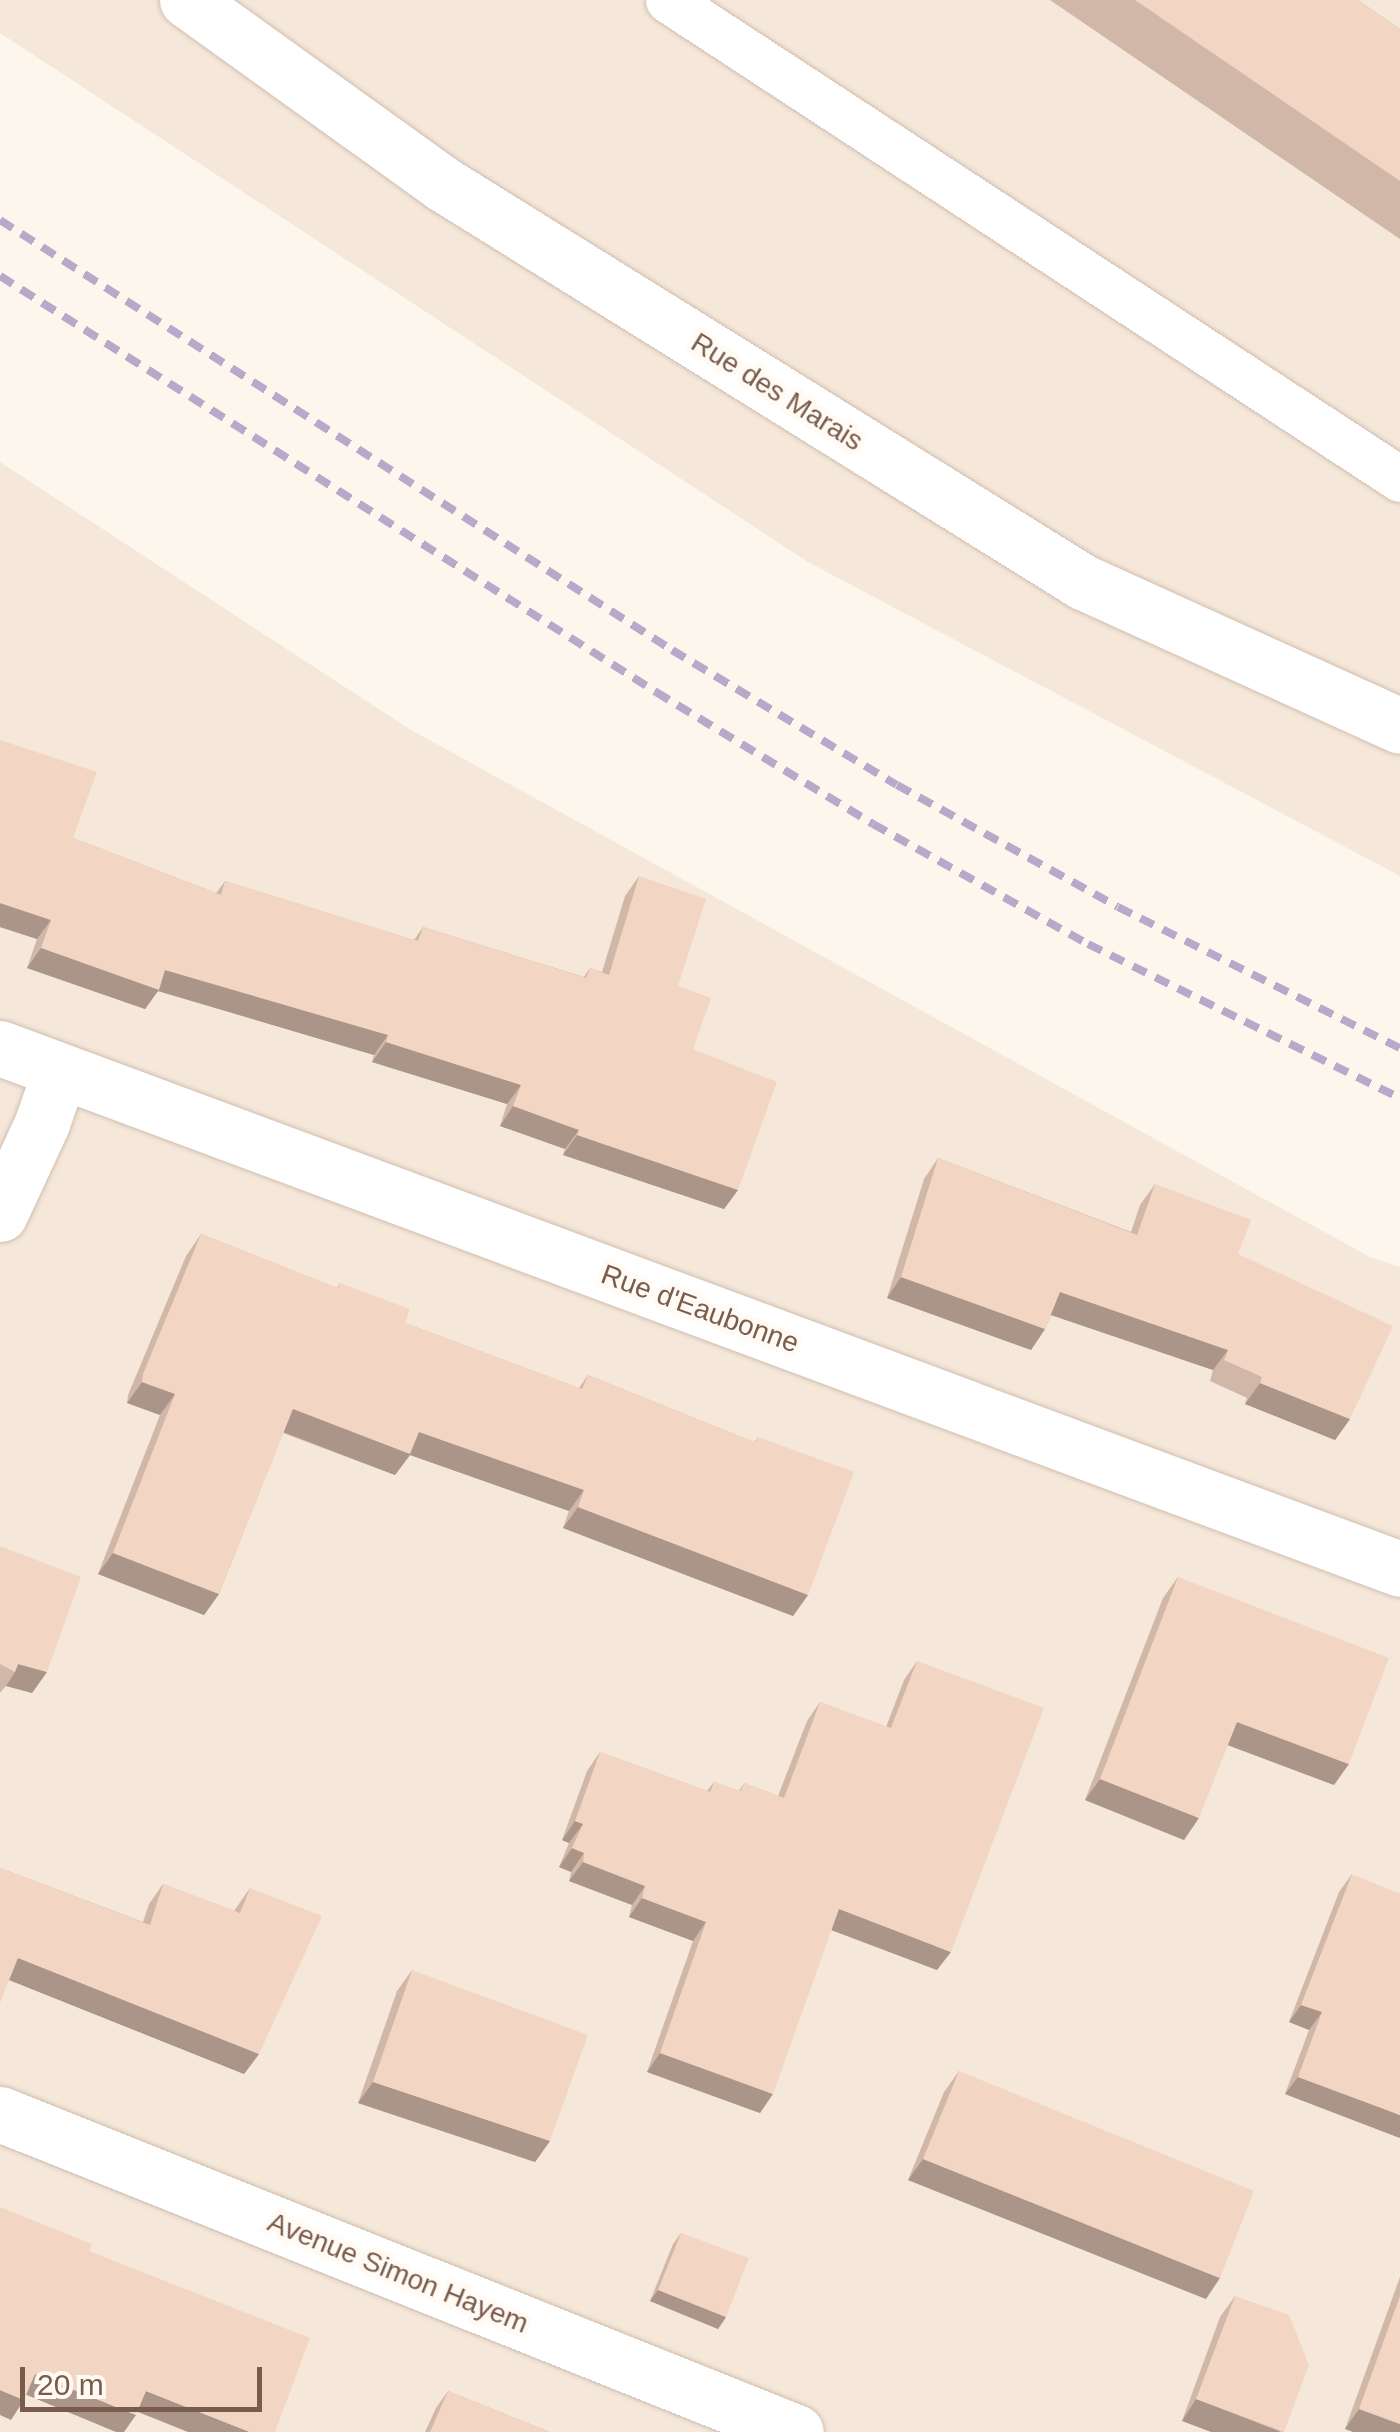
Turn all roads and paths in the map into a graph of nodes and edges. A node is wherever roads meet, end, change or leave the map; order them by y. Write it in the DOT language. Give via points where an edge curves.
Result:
graph roads {
  1 [pos="187,0"];
  2 [pos="668,0"];
  3 [pos="1400,479"];
  4 [pos="1400,726"];
  5 [pos="0,1048"];
  6 [pos="60,1071"];
  7 [pos="0,1214"];
  8 [pos="1400,1569"];
  9 [pos="0,2114"];
  10 [pos="796,2432"];
  1 -- 4 [label="street, Rue des Marais" via="443,184 1083,582"];
  2 -- 3 [label="lane"];
  5 -- 6 [label="street, Rue d'Eaubonne"];
  6 -- 7 [label="street"];
  6 -- 8 [label="street, Rue d'Eaubonne"];
  9 -- 10 [label="street, Avenue Simon Hayem"];
}
